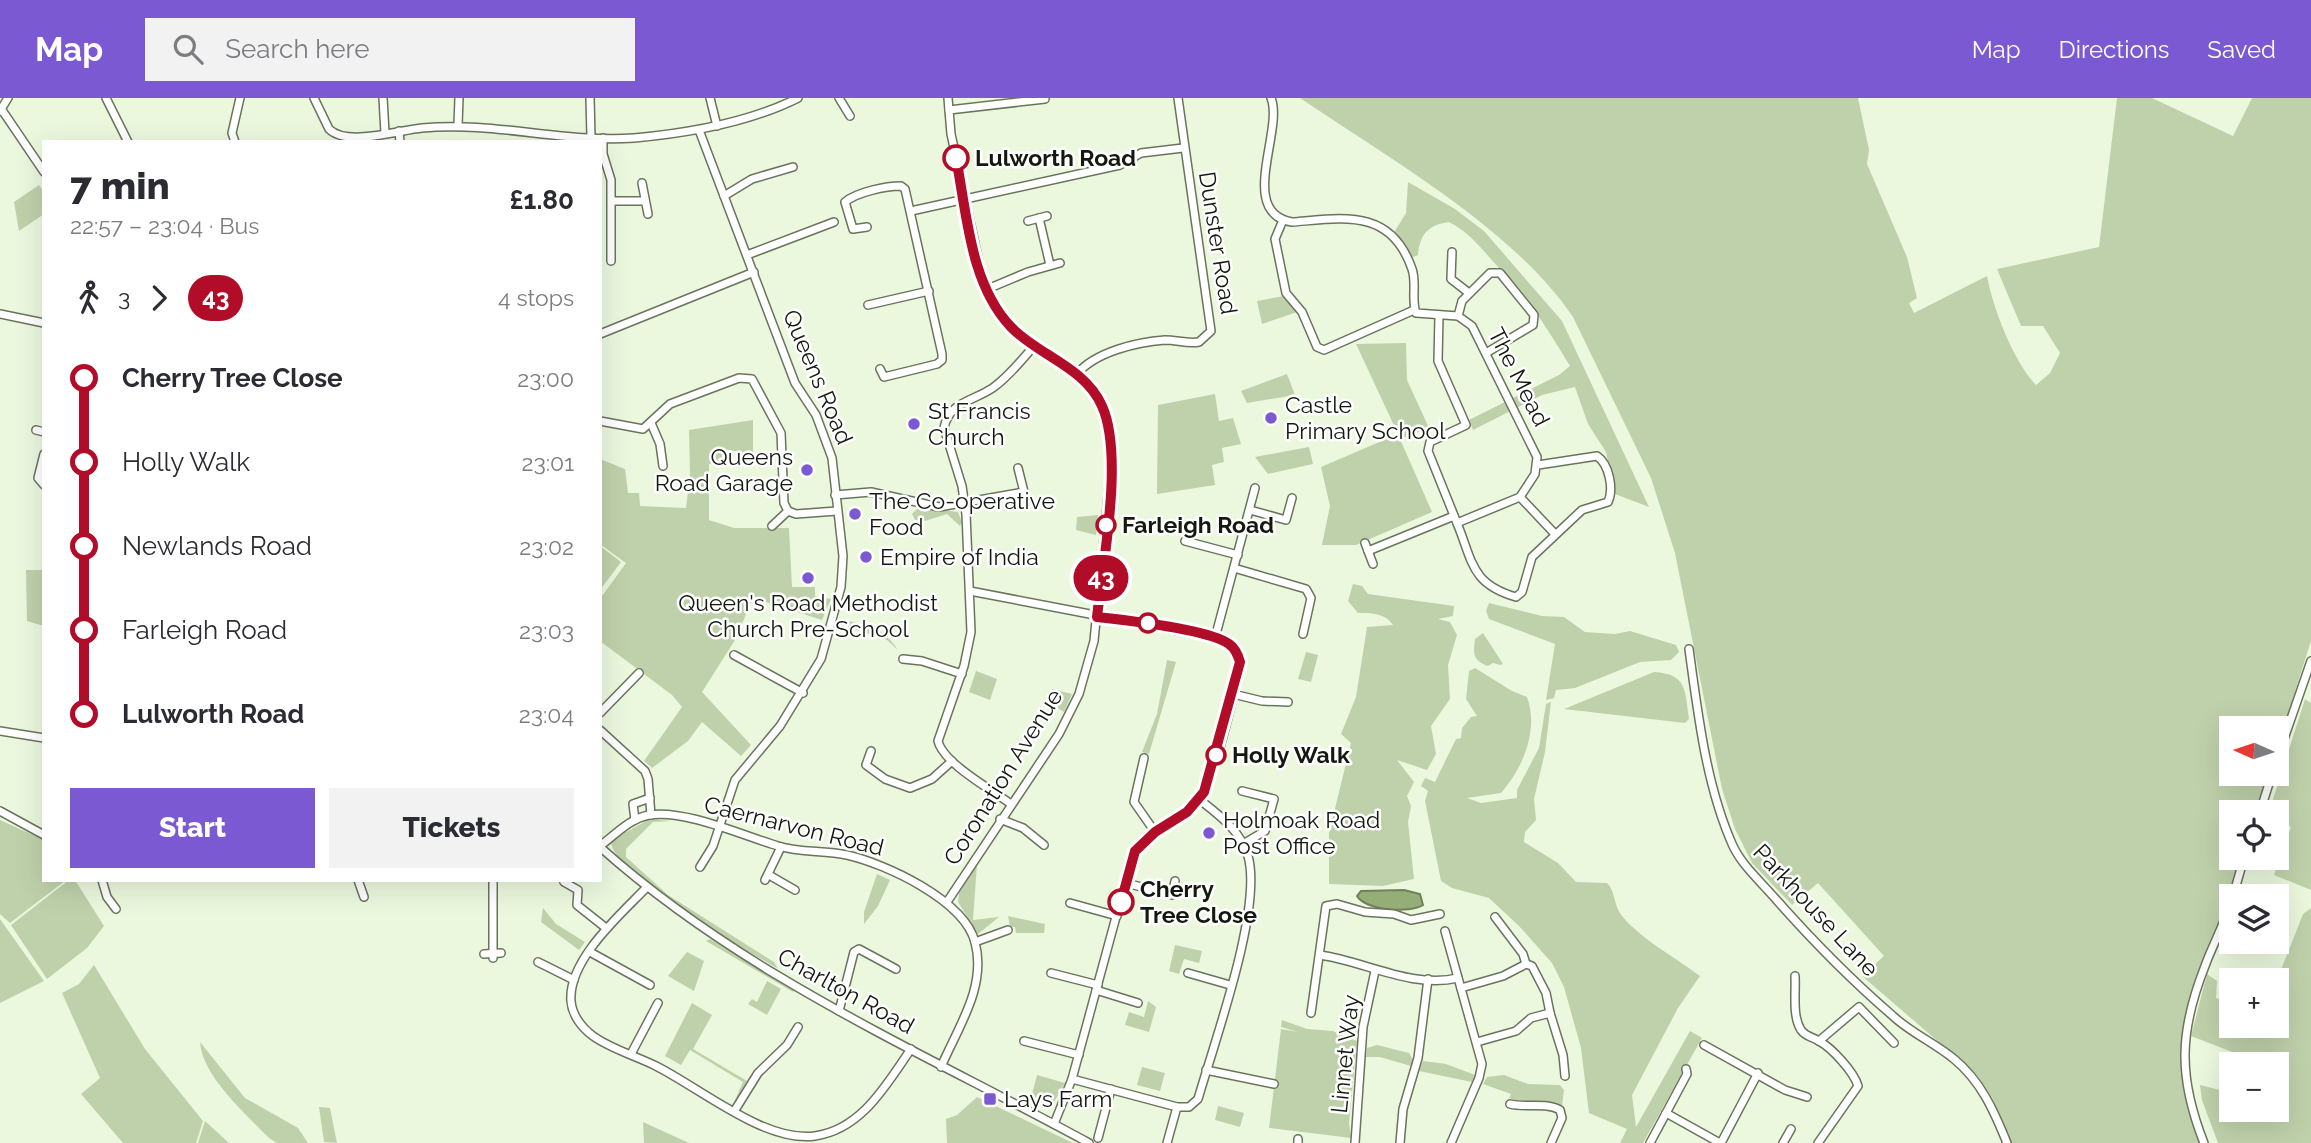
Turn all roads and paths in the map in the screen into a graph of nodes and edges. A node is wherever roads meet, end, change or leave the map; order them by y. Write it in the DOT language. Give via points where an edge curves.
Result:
graph roads {
  1 [pos="8,98"];
  2 [pos="106,98"];
  3 [pos="240,98"];
  4 [pos="314,98"];
  5 [pos="383,98"];
  6 [pos="459,98"];
  7 [pos="590,98"];
  8 [pos="710,98"];
  9 [pos="798,98"];
  10 [pos="839,98"];
  11 [pos="948,98"];
  12 [pos="1178,98"];
  13 [pos="1272,98"];
  14 [pos="1045,99"];
  15 [pos="1,110"];
  16 [pos="948,110"];
  17 [pos="850,116"];
  18 [pos="458,125"];
  19 [pos="717,125"];
  20 [pos="699,130"];
  21 [pos="399,131"];
  22 [pos="385,133"];
  23 [pos="591,137"];
  24 [pos="603,138"];
  25 [pos="127,140"];
  26 [pos="234,140"];
  27 [pos="400,140"];
  28 [pos="1183,148"];
  29 [pos="793,167"];
  30 [pos="42,169"];
  31 [pos="642,183"];
  32 [pos="724,196"];
  33 [pos="964,199"];
  34 [pos="612,201"];
  35 [pos="645,201"];
  36 [pos="911,211"];
  37 [pos="648,214"];
  38 [pos="1048,216"];
  39 [pos="1039,218"];
  40 [pos="1283,220"];
  41 [pos="1028,221"];
  42 [pos="834,222"];
  43 [pos="867,227"];
  44 [pos="1452,252"];
  45 [pos="747,255"];
  46 [pos="608,256"];
  47 [pos="1060,263"];
  48 [pos="1050,265"];
  49 [pos="754,272"];
  50 [pos="985,290"];
  51 [pos="929,291"];
  52 [pos="1469,293"];
  53 [pos="868,305"];
  54 [pos="1414,310"];
  55 [pos="0,314"];
  56 [pos="1439,315"];
  57 [pos="1458,316"];
  58 [pos="42,323"];
  59 [pos="602,333"];
  60 [pos="1033,346"];
  61 [pos="1486,352"];
  62 [pos="880,369"];
  63 [pos="1077,374"];
  64 [pos="602,421"];
  65 [pos="651,424"];
  66 [pos="42,462"];
  67 [pos="1538,465"];
  68 [pos="663,466"];
  69 [pos="1018,468"];
  70 [pos="42,483"];
  71 [pos="1255,488"];
  72 [pos="835,495"];
  73 [pos="1520,497"];
  74 [pos="1292,498"];
  75 [pos="964,503"];
  76 [pos="1250,510"];
  77 [pos="788,511"];
  78 [pos="837,512"];
  79 [pos="1456,520"];
  80 [pos="772,526"];
  81 [pos="1555,534"];
  82 [pos="1185,541"];
  83 [pos="1365,542"];
  84 [pos="1368,551"];
  85 [pos="1238,555"];
  86 [pos="1373,564"];
  87 [pos="1234,568"];
  88 [pos="970,591"];
  89 [pos="1097,617"];
  90 [pos="1303,634"];
  91 [pos="1215,638"];
  92 [pos="1689,649"];
  93 [pos="734,655"];
  94 [pos="902,659"];
  95 [pos="2311,661"];
  96 [pos="639,673"];
  97 [pos="962,674"];
  98 [pos="803,693"];
  99 [pos="1233,694"];
  100 [pos="1288,702"];
  101 [pos="602,711"];
  102 [pos="2289,724"];
  103 [pos="0,731"];
  104 [pos="602,732"];
  105 [pos="42,738"];
  106 [pos="871,751"];
  107 [pos="1144,758"];
  108 [pos="952,761"];
  109 [pos="1242,791"];
  110 [pos="650,797"];
  111 [pos="1200,800"];
  112 [pos="1010,804"];
  113 [pos="0,811"];
  114 [pos="651,815"];
  115 [pos="1000,819"];
  116 [pos="635,820"];
  117 [pos="719,828"];
  118 [pos="1155,832"];
  119 [pos="42,834"];
  120 [pos="1243,844"];
  121 [pos="602,845"];
  122 [pos="1044,845"];
  123 [pos="781,847"];
  124 [pos="602,848"];
  125 [pos="700,867"];
  126 [pos="1175,881"];
  127 [pos="103,882"];
  128 [pos="359,882"];
  129 [pos="493,882"];
  130 [pos="564,882"];
  131 [pos="1126,883"];
  132 [pos="646,888"];
  133 [pos="795,890"];
  134 [pos="364,897"];
  135 [pos="947,902"];
  136 [pos="1070,903"];
  137 [pos="116,909"];
  138 [pos="1440,914"];
  139 [pos="1117,916"];
  140 [pos="1495,917"];
  141 [pos="606,928"];
  142 [pos="1008,930"];
  143 [pos="1445,931"];
  144 [pos="2219,931"];
  145 [pos="975,942"];
  146 [pos="590,952"];
  147 [pos="492,955"];
  148 [pos="1320,955"];
  149 [pos="538,962"];
  150 [pos="1526,964"];
  151 [pos="896,968"];
  152 [pos="1375,971"];
  153 [pos="1051,973"];
  154 [pos="1188,973"];
  155 [pos="1795,976"];
  156 [pos="1458,978"];
  157 [pos="1428,979"];
  158 [pos="574,980"];
  159 [pos="650,985"];
  160 [pos="1230,985"];
  161 [pos="1097,988"];
  162 [pos="1461,988"];
  163 [pos="658,1003"];
  164 [pos="1138,1003"];
  165 [pos="839,1010"];
  166 [pos="1311,1013"];
  167 [pos="1550,1013"];
  168 [pos="798,1027"];
  169 [pos="1024,1041"];
  170 [pos="1819,1041"];
  171 [pos="1477,1042"];
  172 [pos="1894,1042"];
  173 [pos="1704,1045"];
  174 [pos="911,1049"];
  175 [pos="631,1054"];
  176 [pos="1079,1055"];
  177 [pos="941,1067"];
  178 [pos="1686,1069"];
  179 [pos="1206,1070"];
  180 [pos="1758,1073"];
  181 [pos="1565,1076"];
  182 [pos="1072,1079"];
  183 [pos="1274,1084"];
  184 [pos="1111,1089"];
  185 [pos="1807,1097"];
  186 [pos="1510,1104"];
  187 [pos="1177,1107"];
  188 [pos="735,1110"];
  189 [pos="1666,1113"];
  190 [pos="1054,1124"];
  191 [pos="1791,1129"];
  192 [pos="1098,1138"];
  193 [pos="817,1139"];
  194 [pos="1090,1143"];
  195 [pos="1167,1143"];
  196 [pos="1356,1143"];
  197 [pos="1400,1143"];
  198 [pos="1453,1143"];
  199 [pos="1551,1143"];
  200 [pos="1650,1143"];
  201 [pos="1721,1143"];
  202 [pos="1783,1143"];
  203 [pos="1818,1143"];
  204 [pos="2007,1143"];
  205 [pos="2204,1143"];
  1 -- 15 [label="street"];
  2 -- 25 [label="street"];
  3 -- 26 [label="street"];
  4 -- 22 [label="street" via="333,133 350,137"];
  5 -- 22 [label="street"];
  6 -- 18 [label="street"];
  7 -- 23 [label="street"];
  8 -- 19 [label="street"];
  9 -- 19 [label="street"];
  10 -- 17 [label="street"];
  11 -- 16 [label="street, Coronation Avenue"];
  12 -- 28 [label="street, Dunster Road"];
  13 -- 40 [label="street" via="1275,116 1264,185 1270,207"];
  14 -- 16 [label="street"];
  15 -- 30 [label="street"];
  16 -- 33 [label="street, Coronation Avenue"];
  18 -- 21 [label="street"];
  18 -- 23 [label="street"];
  19 -- 20 [label="street"];
  20 -- 24 [label="street"];
  20 -- 32 [label="street, Queens Road"];
  21 -- 22 [label="street"];
  21 -- 27 [label="street"];
  23 -- 24 [label="street"];
  24 -- 34 [label="street"];
  28 -- 33 [label="street" via="1148,151 1120,165"];
  28 -- 63 [label="street, Dunster Road" via="1211,331 1199,342 1165,340 1108,354"];
  29 -- 32 [label="street" via="752,179"];
  31 -- 35 [label="street"];
  32 -- 45 [label="street, Queens Road"];
  33 -- 36 [label="street"];
  33 -- 50 [label="street, Coronation Avenue"];
  34 -- 35 [label="street"];
  34 -- 46 [label="street"];
  35 -- 37 [label="street"];
  36 -- 43 [label="street" via="901,186 850,198 845,208 850,226 857,230"];
  36 -- 51 [label="street"];
  38 -- 39 [label="street"];
  39 -- 41 [label="street"];
  39 -- 48 [label="street"];
  40 -- 54 [label="street" via="1353,218 1377,225 1406,255 1412,270"];
  40 -- 54 [label="street" via="1275,239 1286,293 1302,312 1317,347 1324,350"];
  42 -- 45 [label="street" via="818,222 789,241"];
  44 -- 52 [label="street" via="1451,279"];
  45 -- 49 [label="street, Queens Road"];
  47 -- 48 [label="street"];
  48 -- 50 [label="street"];
  49 -- 59 [label="street"];
  49 -- 72 [label="street, Queens Road" via="795,383 816,415 829,448"];
  50 -- 60 [label="street, Coronation Avenue" via="995,309"];
  51 -- 53 [label="street"];
  51 -- 62 [label="street" via="942,360 884,377"];
  52 -- 57 [label="street"];
  52 -- 61 [label="street" via="1490,273 1500,273 1535,320 1509,342"];
  54 -- 56 [label="street, The Mead"];
  55 -- 58 [label="street"];
  56 -- 57 [label="street, The Mead"];
  56 -- 79 [label="street" via="1438,361 1466,425 1430,442 1428,451"];
  57 -- 61 [label="street, The Mead" via="1472,326"];
  60 -- 63 [label="street, Coronation Avenue"];
  60 -- 75 [label="street" via="1000,382 955,407 946,419 944,428"];
  61 -- 67 [label="street, The Mead"];
  63 -- 89 [label="street, Coronation Avenue" via="1102,405 1111,437"];
  64 -- 65 [label="street" via="636,429"];
  65 -- 68 [label="street"];
  65 -- 77 [label="street" via="670,404 738,378 752,379 781,433"];
  66 -- 70 [label="street" via="38,478"];
  67 -- 73 [label="street"];
  67 -- 81 [label="street" via="1597,456 1606,465 1611,489 1608,502 1582,510"];
  69 -- 75 [label="street" via="1024,492"];
  71 -- 76 [label="street"];
  72 -- 75 [label="street" via="871,492 936,506"];
  72 -- 78 [label="street, Queens Road"];
  73 -- 79 [label="street"];
  73 -- 81 [label="street"];
  74 -- 76 [label="street" via="1286,520"];
  75 -- 88 [label="street"];
  76 -- 85 [label="street"];
  77 -- 78 [label="street"];
  77 -- 80 [label="street"];
  78 -- 98 [label="street, Queens Road" via="843,556 841,587 821,659"];
  79 -- 81 [label="street" via="1483,583 1516,597 1522,592 1532,557"];
  79 -- 84 [label="street"];
  82 -- 85 [label="street"];
  83 -- 84 [label="street"];
  84 -- 86 [label="street"];
  85 -- 87 [label="street"];
  87 -- 90 [label="street" via="1306,589 1311,598"];
  87 -- 91 [label="street"];
  88 -- 89 [label="street"];
  88 -- 97 [label="street" via="971,632"];
  89 -- 91 [label="street"];
  89 -- 112 [label="street, Coronation Avenue" via="1090,660 1069,718"];
  91 -- 99 [label="street" via="1238,655"];
  92 -- 204 [label="street, Parkhouse Lane" via="1715,792 1734,847 1802,929 1868,994 1900,1023 1954,1058 1974,1079"];
  93 -- 98 [label="street"];
  94 -- 97 [label="street"];
  95 -- 102 [label="street"];
  96 -- 101 [label="street"];
  97 -- 108 [label="street" via="938,741 940,750"];
  98 -- 117 [label="street, Queens Road" via="739,774"];
  99 -- 100 [label="street"];
  99 -- 111 [label="street"];
  103 -- 105 [label="street"];
  104 -- 110 [label="street" via="645,771"];
  106 -- 108 [label="street" via="866,765 885,779 910,788 932,779"];
  107 -- 118 [label="street" via="1134,802"];
  108 -- 112 [label="street"];
  109 -- 120 [label="street" via="1274,799 1265,831"];
  110 -- 114 [label="street"];
  110 -- 116 [label="street" via="633,804"];
  111 -- 118 [label="street"];
  111 -- 120 [label="street" via="1226,821"];
  112 -- 115 [label="street, Coronation Avenue"];
  113 -- 119 [label="street"];
  114 -- 116 [label="street"];
  114 -- 117 [label="street, Caernarvon Road"];
  115 -- 122 [label="street" via="1023,828"];
  115 -- 135 [label="street, Coronation Avenue"];
  116 -- 121 [label="street"];
  117 -- 123 [label="street, Caernarvon Road"];
  117 -- 125 [label="street, Queens Road"];
  118 -- 131 [label="street" via="1135,851"];
  120 -- 160 [label="street" via="1253,890"];
  123 -- 133 [label="street" via="767,877"];
  123 -- 135 [label="street, Caernarvon Road" via="863,859"];
  124 -- 132 [label="street, Charlton Road"];
  126 -- 131 [label="street" via="1172,895"];
  127 -- 137 [label="street"];
  128 -- 134 [label="street"];
  129 -- 147 [label="street"];
  130 -- 141 [label="street" via="578,890 577,905"];
  131 -- 139 [label="street"];
  132 -- 141 [label="street"];
  132 -- 165 [label="street, Charlton Road" via="737,952"];
  135 -- 145 [label="street, Caernarvon Road" via="963,918"];
  136 -- 139 [label="street"];
  138 -- 148 [label="street" via="1419,921 1332,904 1325,910"];
  139 -- 161 [label="street"];
  140 -- 150 [label="street"];
  141 -- 146 [label="street"];
  142 -- 145 [label="street"];
  143 -- 156 [label="street"];
  144 -- 205 [label="street" via="2193,998 2185,1036 2186,1087"];
  145 -- 177 [label="street, Caernarvon Road" via="977,978 971,1002"];
  146 -- 158 [label="street"];
  146 -- 159 [label="street"];
  148 -- 152 [label="street" via="1350,959"];
  148 -- 166 [label="street"];
  149 -- 158 [label="street"];
  150 -- 162 [label="street"];
  150 -- 167 [label="street" via="1532,966 1546,993"];
  151 -- 165 [label="street" via="865,951 854,952"];
  152 -- 157 [label="street, Linnet Way"];
  152 -- 196 [label="street, Linnet Way" via="1361,1043"];
  153 -- 161 [label="street"];
  154 -- 160 [label="street"];
  155 -- 170 [label="street" via="1798,1021 1802,1031"];
  156 -- 157 [label="street, Linnet Way"];
  156 -- 162 [label="street"];
  157 -- 197 [label="street"];
  158 -- 175 [label="street" via="571,1004 583,1026"];
  160 -- 179 [label="street"];
  161 -- 164 [label="street"];
  161 -- 176 [label="street"];
  162 -- 171 [label="street"];
  163 -- 175 [label="street"];
  165 -- 174 [label="street, Charlton Road"];
  167 -- 171 [label="street" via="1531,1018 1516,1031"];
  167 -- 181 [label="street"];
  168 -- 188 [label="street" via="787,1045 758,1073"];
  169 -- 176 [label="street"];
  170 -- 172 [label="street" via="1859,1007"];
  170 -- 203 [label="street" via="1858,1086"];
  171 -- 198 [label="street" via="1481,1073"];
  173 -- 180 [label="street"];
  174 -- 177 [label="street, Charlton Road"];
  174 -- 193 [label="street" via="881,1092 853,1121"];
  175 -- 188 [label="street"];
  176 -- 182 [label="street"];
  177 -- 190 [label="street, Charlton Road"];
  178 -- 189 [label="street"];
  179 -- 183 [label="street"];
  179 -- 187 [label="street" via="1198,1100 1189,1107"];
  180 -- 185 [label="street"];
  180 -- 201 [label="street"];
  182 -- 184 [label="street"];
  182 -- 190 [label="street"];
  184 -- 187 [label="street"];
  184 -- 192 [label="street"];
  186 -- 199 [label="street" via="1560,1110 1562,1118"];
  187 -- 195 [label="street"];
  188 -- 193 [label="street" via="780,1133"];
  189 -- 200 [label="street"];
  189 -- 201 [label="street"];
  190 -- 194 [label="street, Charlton Road"];
  191 -- 202 [label="street"];
}
